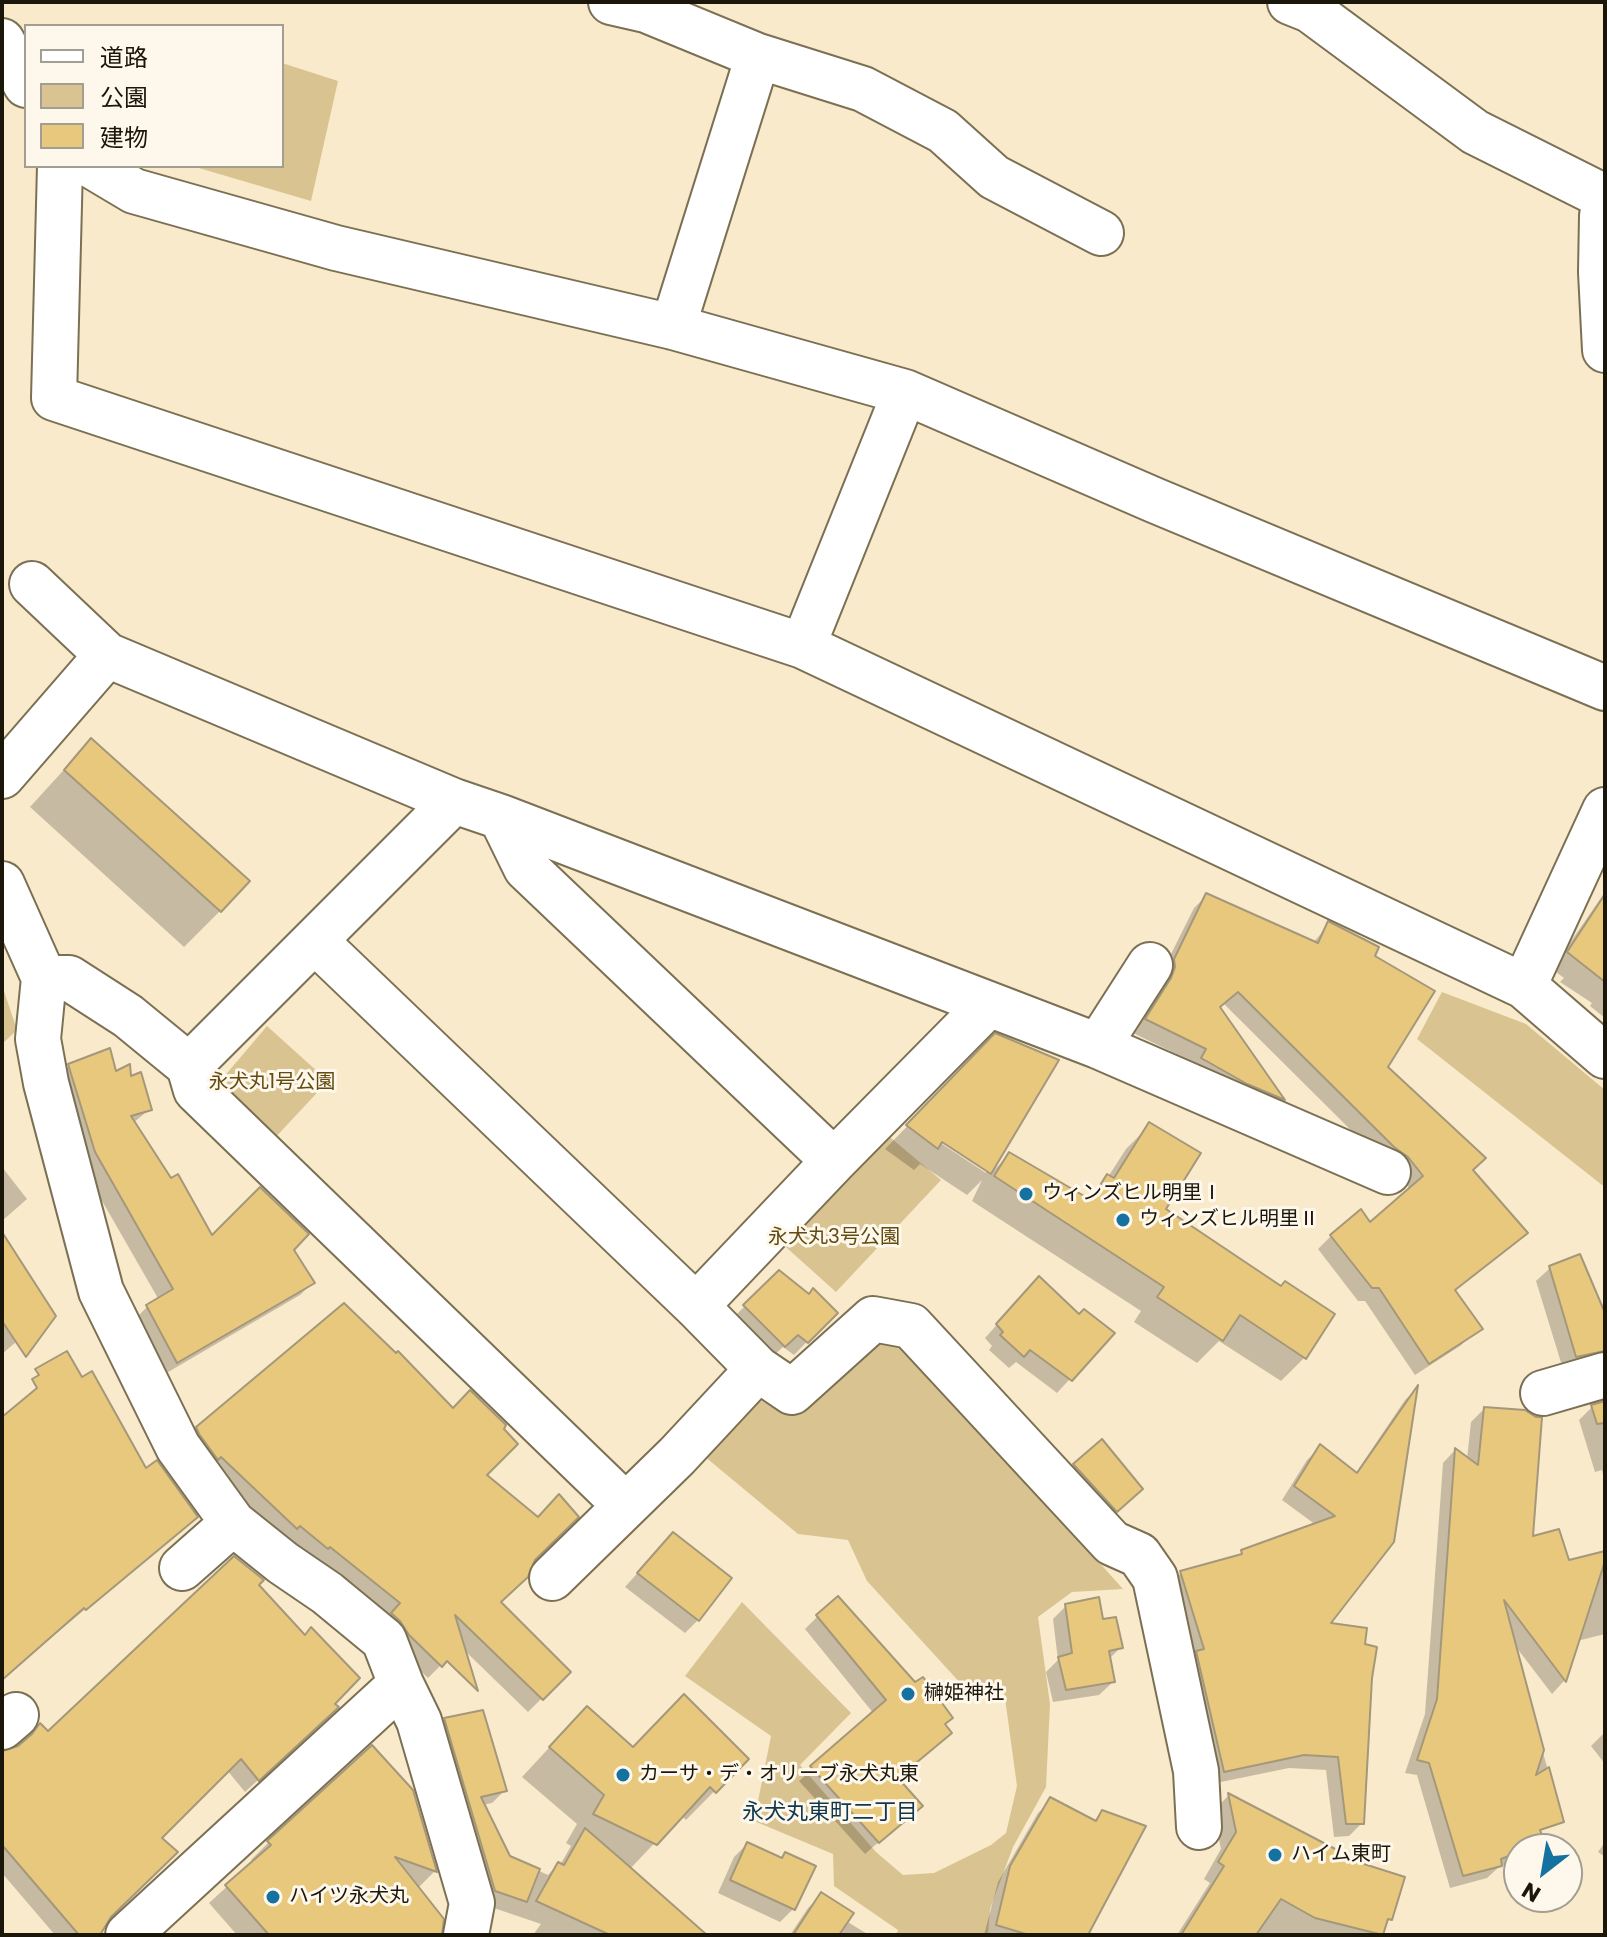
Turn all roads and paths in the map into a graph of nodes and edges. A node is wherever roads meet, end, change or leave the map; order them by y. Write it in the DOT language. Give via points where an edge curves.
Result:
graph roads {
  1 [pos="611,2"];
  2 [pos="1290,2"];
  3 [pos="2,41"];
  4 [pos="758,56"];
  5 [pos="24,81"];
  6 [pos="60,168"];
  7 [pos="95,168"];
  8 [pos="1605,197"];
  9 [pos="1605,212"];
  10 [pos="1101,233"];
  11 [pos="673,327"];
  12 [pos="1605,350"];
  13 [pos="905,392"];
  14 [pos="32,584"];
  15 [pos="803,646"];
  16 [pos="107,655"];
  17 [pos="1605,688"];
  18 [pos="2,776"];
  19 [pos="454,801"];
  20 [pos="1605,810"];
  21 [pos="501,817"];
  22 [pos="2,884"];
  23 [pos="316,942"];
  24 [pos="1150,965"];
  25 [pos="44,978"];
  26 [pos="1524,986"];
  27 [pos="988,1005"];
  28 [pos="1098,1046"];
  29 [pos="1605,1056"];
  30 [pos="189,1066"];
  31 [pos="834,1161"];
  32 [pos="1388,1172"];
  33 [pos="696,1306"];
  34 [pos="758,1369"];
  35 [pos="1605,1375"];
  36 [pos="1543,1393"];
  37 [pos="625,1505"];
  38 [pos="233,1523"];
  39 [pos="182,1568"];
  40 [pos="552,1578"];
  41 [pos="401,1684"];
  42 [pos="1199,1827"];
  43 [pos="128,1935"];
  44 [pos="466,1935"];
  1 -- 4 [label="street" via="646,10"];
  2 -- 8 [label="street" via="1310,10 1475,132"];
  3 -- 5 [label="street"];
  4 -- 10 [label="street" via="863,89 943,131 994,177"];
  4 -- 11 [label="street"];
  6 -- 15 [label="street" via="54,398"];
  7 -- 11 [label="street" via="134,191 336,248"];
  9 -- 12 [label="street"];
  11 -- 13 [label="street"];
  13 -- 15 [label="street"];
  13 -- 17 [label="street"];
  14 -- 16 [label="street"];
  15 -- 26 [label="street"];
  16 -- 18 [label="street"];
  16 -- 19 [label="street"];
  19 -- 21 [label="street"];
  19 -- 23 [label="street"];
  20 -- 26 [label="street"];
  21 -- 27 [label="street"];
  21 -- 31 [label="street" via="526,868"];
  22 -- 25 [label="street"];
  23 -- 30 [label="street"];
  23 -- 33 [label="street"];
  24 -- 28 [label="street"];
  25 -- 30 [label="street" via="69,978 128,1016"];
  25 -- 38 [label="street" via="38,1039 46,1083 101,1291 178,1447"];
  26 -- 29 [label="street"];
  27 -- 28 [label="street"];
  27 -- 31 [label="street"];
  28 -- 32 [label="street"];
  30 -- 37 [label="street" via="196,1090"];
  31 -- 33 [label="street"];
  33 -- 34 [label="street"];
  34 -- 37 [label="street"];
  34 -- 42 [label="street" via="792,1392 873,1319 911,1326 1112,1543 1139,1555 1155,1578 1196,1771"];
  35 -- 36 [label="street"];
  37 -- 40 [label="street"];
  38 -- 39 [label="street"];
  38 -- 41 [label="street" via="384,1640"];
  41 -- 43 [label="street"];
  41 -- 44 [label="street" via="419,1721 472,1903"];
}
